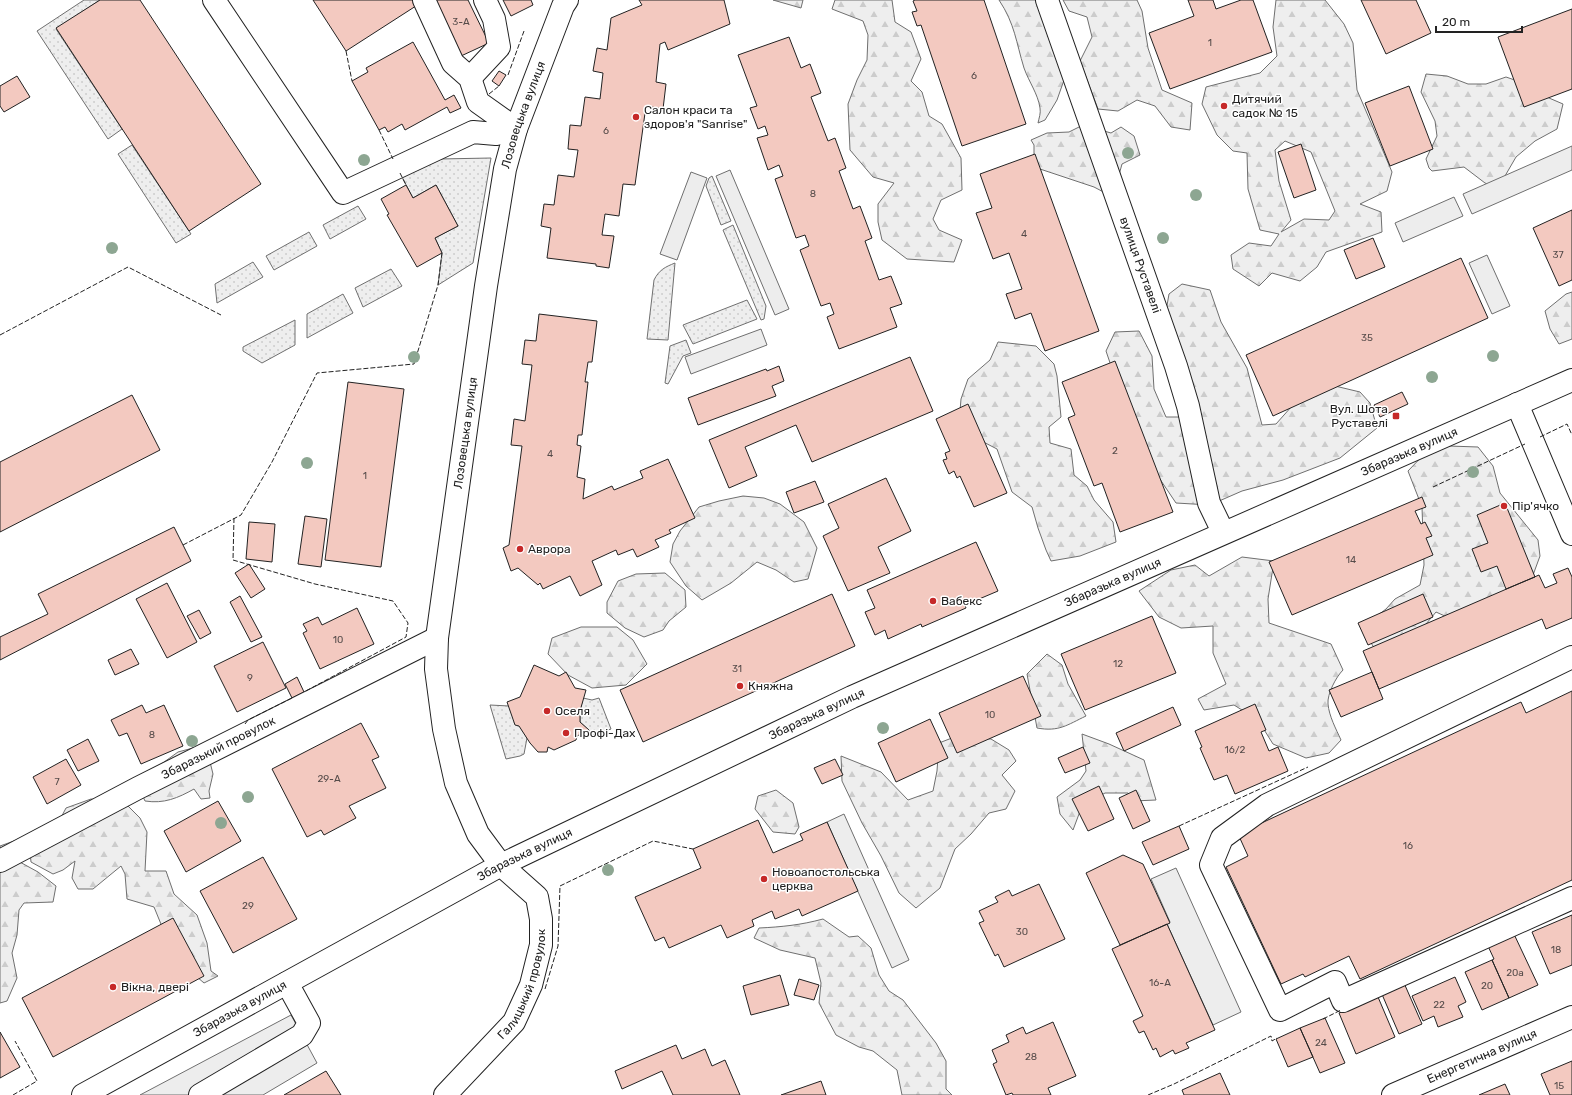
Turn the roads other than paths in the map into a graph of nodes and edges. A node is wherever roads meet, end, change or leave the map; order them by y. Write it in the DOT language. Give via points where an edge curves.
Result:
graph roads {
  1 [pos="214,0"];
  2 [pos="424,0"];
  3 [pos="485,0"];
  4 [pos="568,0"];
  5 [pos="1047,0"];
  6 [pos="470,78"];
  7 [pos="516,129"];
  8 [pos="1572,380"];
  9 [pos="1517,404"];
  10 [pos="1223,532"];
  11 [pos="1572,534"];
  12 [pos="437,638"];
  13 [pos="1572,657"];
  14 [pos="0,861"];
  15 [pos="501,865"];
  16 [pos="1572,898"];
  17 [pos="287,983"];
  18 [pos="1572,1017"];
  19 [pos="83,1095"];
  20 [pos="200,1095"];
  21 [pos="445,1095"];
  22 [pos="1392,1095"];
  1 -- 7 [label="street" via="343,193 473,132 496,134"];
  2 -- 6 [label="street" via="453,63"];
  3 -- 6 [label="street" via="494,19 500,47"];
  4 -- 7 [label="street, Лозовецька вулиця" via="563,6"];
  5 -- 10 [label="street, вулиця Руставелі" via="1176,366 1188,406 1209,503"];
  6 -- 7 [label="street" via="478,102"];
  7 -- 12 [label="street, Лозовецька вулиця" via="505,169 486,286"];
  8 -- 9 [label="street, Збаразька вулиця"];
  9 -- 10 [label="street, Збаразька вулиця"];
  9 -- 11 [label="street"];
  10 -- 15 [label="street, Збаразька вулиця" via="845,700"];
  12 -- 14 [label="street, Збаразький провулок" via="138,788"];
  12 -- 15 [label="street, Лозовецька вулиця" via="436,669 444,729 456,783 478,834"];
  13 -- 16 [label="street" via="1268,805 1222,838 1211,865 1280,1010 1335,982 1343,1001"];
  15 -- 17 [label="street, Збаразька вулиця"];
  15 -- 21 [label="street, Галицький провулок" via="537,897 541,919 541,945 531,984 514,1022"];
  17 -- 19 [label="street, Збаразька вулиця"];
  17 -- 20 [label="street" via="309,1023 302,1035"];
  18 -- 22 [label="street, Енергетична вулиця"];
}
